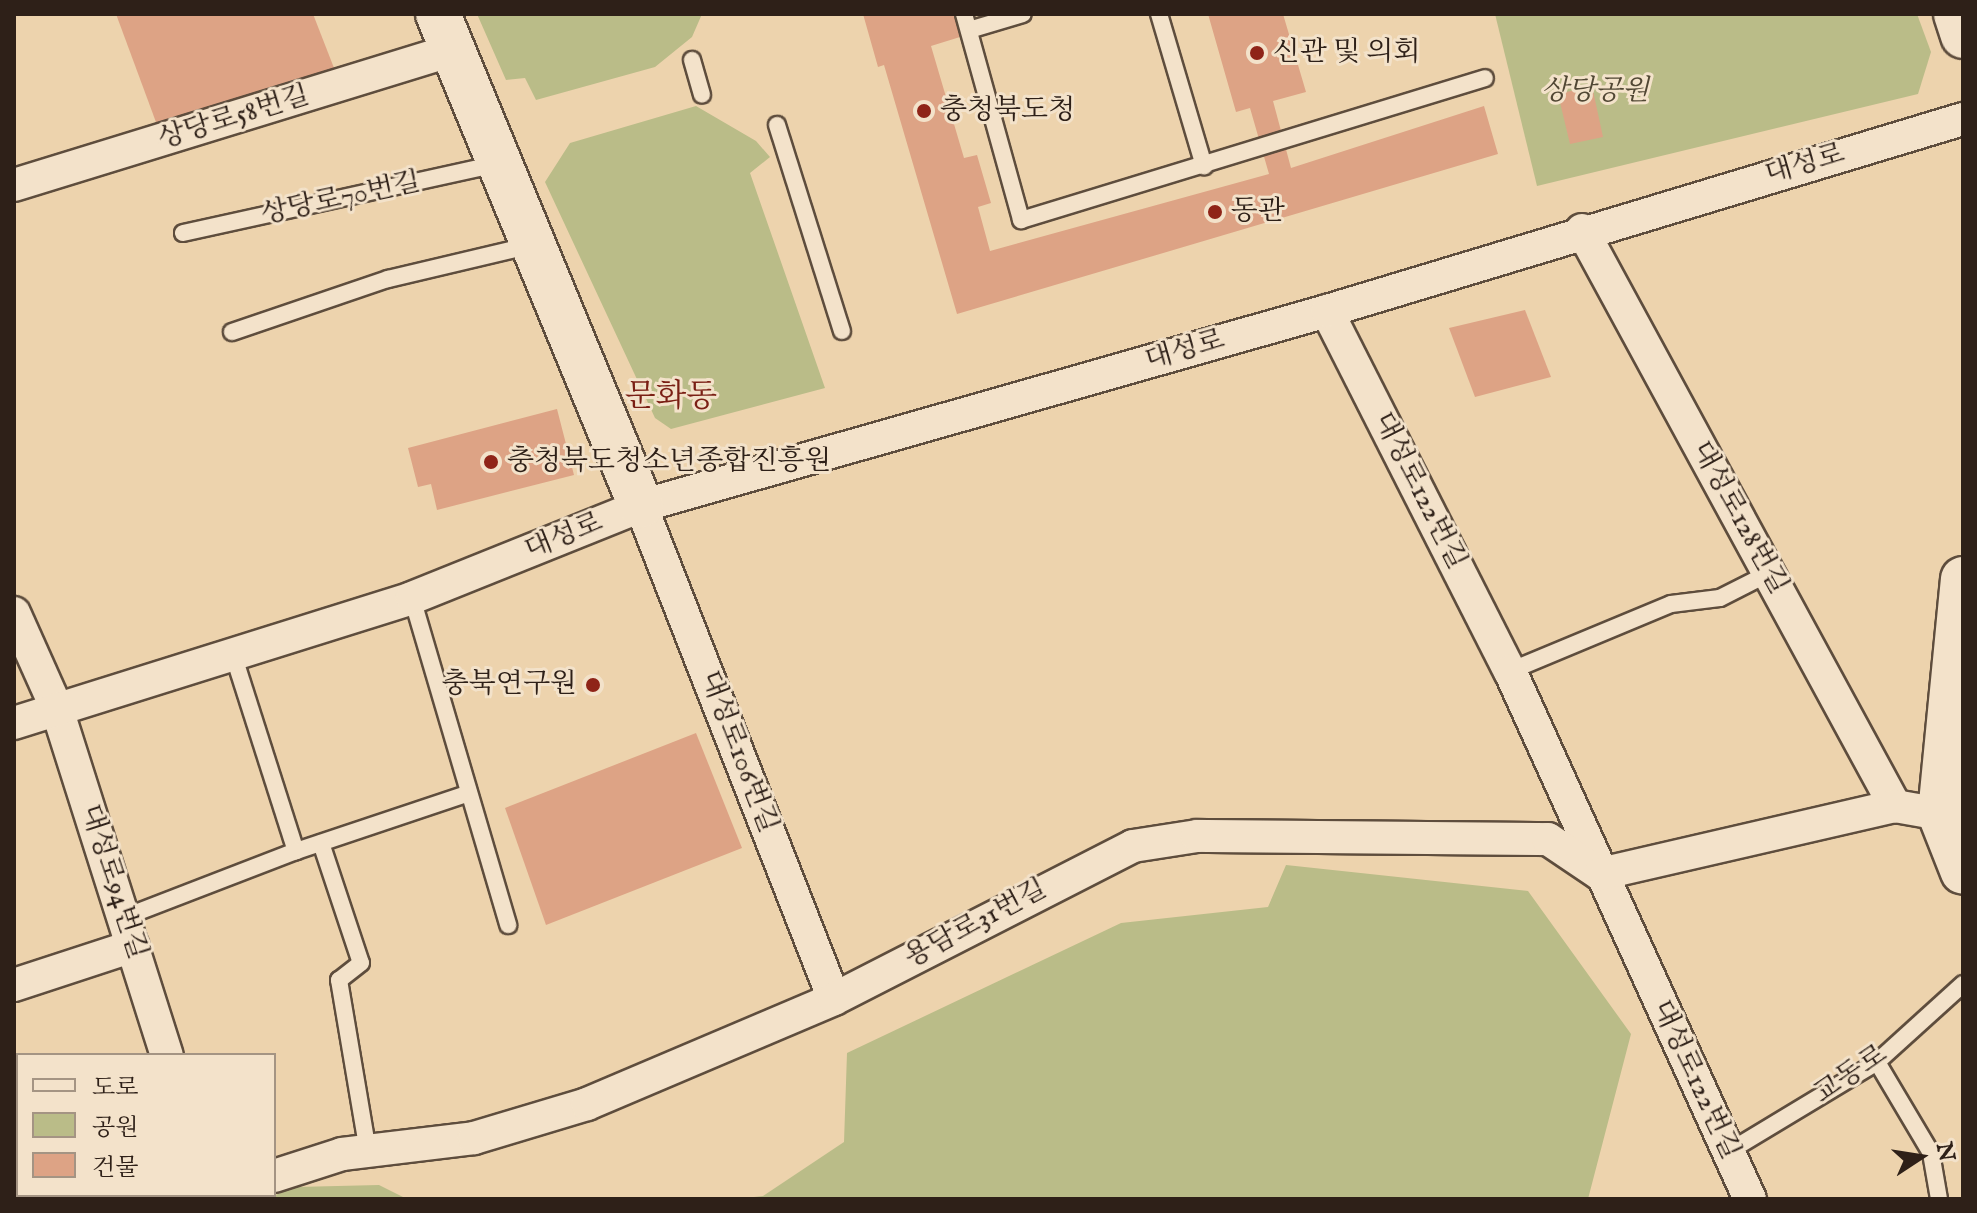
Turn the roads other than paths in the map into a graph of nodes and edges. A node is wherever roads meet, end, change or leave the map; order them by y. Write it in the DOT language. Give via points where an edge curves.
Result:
graph roads {
  1 [pos="1023,14"];
  2 [pos="1159,14"];
  3 [pos="1956,14"];
  4 [pos="967,22"];
  5 [pos="446,32"];
  6 [pos="1963,36"];
  7 [pos="692,60"];
  8 [pos="1485,78"];
  9 [pos="702,95"];
  10 [pos="1963,119"];
  11 [pos="777,125"];
  12 [pos="500,164"];
  13 [pos="1204,166"];
  14 [pos="14,185"];
  15 [pos="1582,230"];
  16 [pos="183,233"];
  17 [pos="533,245"];
  18 [pos="1327,311"];
  19 [pos="842,331"];
  20 [pos="232,332"];
  21 [pos="641,506"];
  22 [pos="1769,573"];
  23 [pos="1963,579"];
  24 [pos="1963,586"];
  25 [pos="412,598"];
  26 [pos="14,613"];
  27 [pos="233,654"];
  28 [pos="1510,671"];
  29 [pos="57,709"];
  30 [pos="14,723"];
  31 [pos="1949,790"];
  32 [pos="469,793"];
  33 [pos="1895,806"];
  34 [pos="321,843"];
  35 [pos="296,851"];
  36 [pos="1963,872"];
  37 [pos="1600,874"];
  38 [pos="508,925"];
  39 [pos="129,932"];
  40 [pos="1963,984"];
  41 [pos="14,985"];
  42 [pos="834,999"];
  43 [pos="166,1053"];
  44 [pos="1877,1062"];
  45 [pos="368,1151"];
  46 [pos="1728,1152"];
  47 [pos="276,1175"];
  48 [pos="1750,1199"];
  49 [pos="1939,1199"];
  1 -- 4 [label="lane"];
  2 -- 13 [label="lane"];
  3 -- 6 [label="street"];
  4 -- 13 [label="lane" via="1021,220"];
  5 -- 12 [label="street"];
  5 -- 14 [label="street, 상당로58번길"];
  7 -- 9 [label="lane"];
  8 -- 13 [label="lane"];
  10 -- 15 [label="street, 대성로"];
  11 -- 19 [label="lane"];
  12 -- 16 [label="lane, 상당로70번길"];
  12 -- 17 [label="street"];
  15 -- 18 [label="street, 대성로"];
  15 -- 22 [label="street, 대성로128번길"];
  17 -- 20 [label="lane" via="388,279"];
  17 -- 21 [label="street"];
  18 -- 21 [label="street, 대성로"];
  18 -- 28 [label="street, 대성로122번길"];
  21 -- 25 [label="street, 대성로"];
  21 -- 42 [label="street, 대성로106번길"];
  22 -- 28 [label="lane" via="1720,598 1671,604"];
  22 -- 33 [label="street, 대성로128번길"];
  23 -- 24 [label="street"];
  24 -- 31 [label="street"];
  25 -- 27 [label="street, 대성로"];
  25 -- 32 [label="lane"];
  26 -- 29 [label="street"];
  27 -- 29 [label="street, 대성로"];
  27 -- 35 [label="lane"];
  28 -- 37 [label="street, 대성로122번길"];
  29 -- 30 [label="street, 대성로"];
  29 -- 39 [label="street, 대성로94번길"];
  31 -- 33 [label="street"];
  31 -- 36 [label="street"];
  32 -- 34 [label="lane"];
  32 -- 38 [label="lane"];
  33 -- 37 [label="street"];
  34 -- 35 [label="lane"];
  34 -- 45 [label="lane" via="361,963 339,980"];
  35 -- 39 [label="lane"];
  37 -- 42 [label="street, 용담로31번길" via="1548,839 1184,838 1133,846"];
  37 -- 46 [label="street, 대성로122번길"];
  39 -- 41 [label="street"];
  39 -- 43 [label="street, 대성로94번길"];
  40 -- 44 [label="lane, 교동로"];
  42 -- 45 [label="street, 용담로31번길" via="587,1104 474,1138"];
  44 -- 46 [label="lane, 교동로"];
  44 -- 49 [label="lane" via="1931,1153"];
  45 -- 47 [label="street, 용담로31번길"];
  46 -- 48 [label="street, 대성로122번길"];
}
